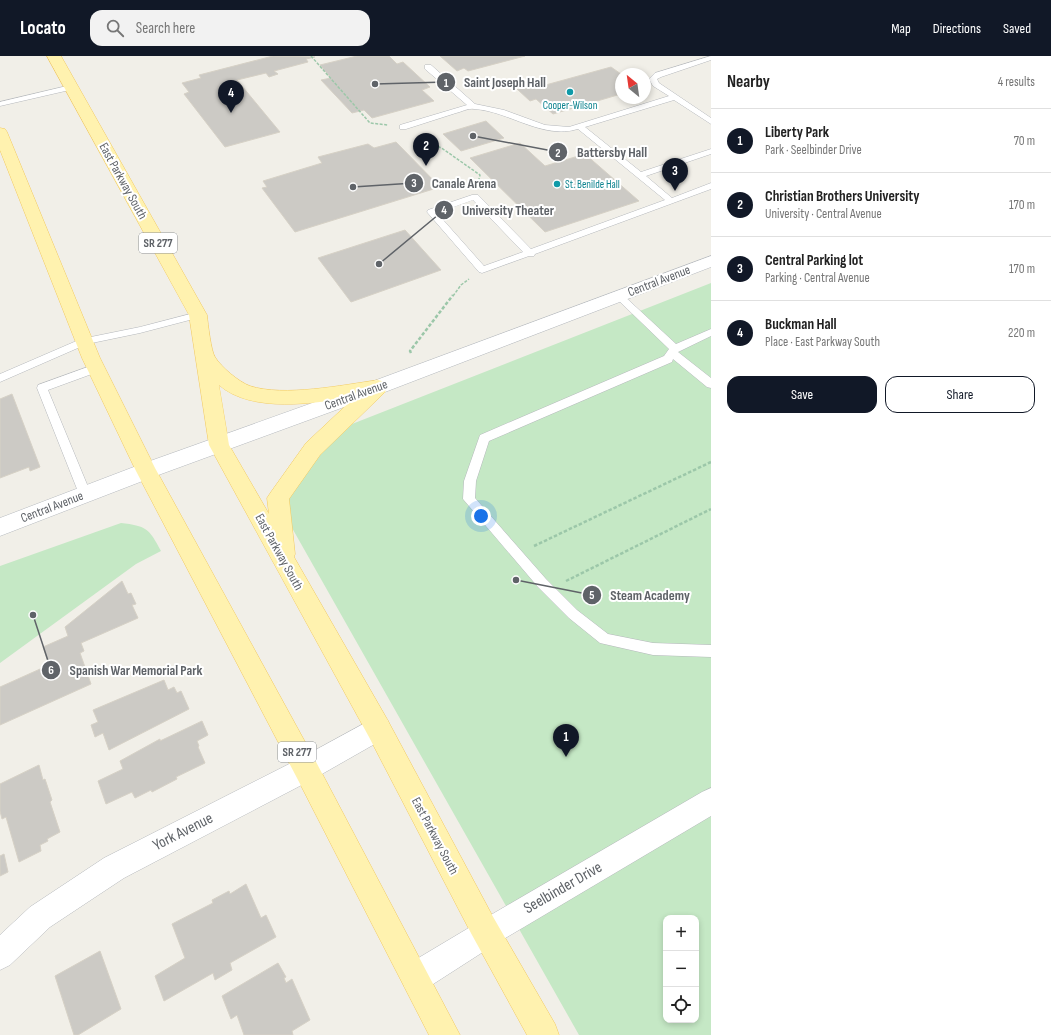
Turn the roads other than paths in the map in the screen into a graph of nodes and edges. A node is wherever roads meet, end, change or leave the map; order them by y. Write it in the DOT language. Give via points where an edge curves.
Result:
graph roads {
  1 [pos="54,56"];
  2 [pos="711,58"];
  3 [pos="428,67"];
  4 [pos="71,88"];
  5 [pos="675,97"];
  6 [pos="0,104"];
  7 [pos="472,106"];
  8 [pos="711,122"];
  9 [pos="403,127"];
  10 [pos="581,127"];
  11 [pos="0,132"];
  12 [pos="711,151"];
  13 [pos="640,175"];
  14 [pos="711,186"];
  15 [pos="671,201"];
  16 [pos="531,254"];
  17 [pos="711,261"];
  18 [pos="618,296"];
  19 [pos="198,315"];
  20 [pos="711,332"];
  21 [pos="85,341"];
  22 [pos="674,351"];
  23 [pos="205,359"];
  24 [pos="96,368"];
  25 [pos="0,378"];
  26 [pos="711,384"];
  27 [pos="378,387"];
  28 [pos="219,445"];
  29 [pos="146,471"];
  30 [pos="85,494"];
  31 [pos="0,527"];
  32 [pos="286,563"];
  33 [pos="711,651"];
  34 [pos="378,728"];
  35 [pos="306,768"];
  36 [pos="711,801"];
  37 [pos="487,933"];
  38 [pos="0,955"];
  39 [pos="416,977"];
  40 [pos="445,1035"];
  41 [pos="544,1035"];
  1 -- 4 [label="main road, East Parkway South / SR 277"];
  2 -- 5 [label="lane" via="658,75 654,79 656,84"];
  3 -- 7 [label="lane"];
  4 -- 6 [label="lane"];
  4 -- 19 [label="main road, East Parkway South / SR 277"];
  5 -- 8 [label="lane"];
  5 -- 10 [label="lane"];
  7 -- 9 [label="lane"];
  7 -- 10 [label="lane" via="501,112 545,127"];
  10 -- 13 [label="lane"];
  11 -- 21 [label="main road, SR 277"];
  12 -- 13 [label="lane"];
  13 -- 15 [label="lane"];
  14 -- 15 [label="lane"];
  15 -- 16 [label="lane"];
  16 -- 16 [label="lane" via="475,197 431,212 482,270"];
  17 -- 18 [label="main road, Central Avenue"];
  18 -- 22 [label="lane"];
  18 -- 27 [label="main road, Central Avenue"];
  19 -- 21 [label="lane"];
  19 -- 23 [label="main road, East Parkway South / SR 277"];
  20 -- 22 [label="lane"];
  21 -- 24 [label="main road, SR 277"];
  21 -- 25 [label="lane"];
  22 -- 26 [label="lane"];
  22 -- 33 [label="lane" via="668,359 484,438 470,481 469,499 542,583 573,614 604,639 653,650"];
  23 -- 27 [label="main road" via="232,385 250,393 271,396 313,395"];
  23 -- 28 [label="main road, East Parkway South / SR 277"];
  24 -- 29 [label="main road, SR 277"];
  24 -- 30 [label="lane" via="42,388"];
  27 -- 28 [label="main road, Central Avenue"];
  27 -- 32 [label="main road" via="313,450 278,498"];
  28 -- 29 [label="main road, Central Avenue"];
  28 -- 32 [label="main road, East Parkway South / SR 277"];
  29 -- 30 [label="main road, Central Avenue"];
  29 -- 35 [label="main road, SR 277"];
  30 -- 31 [label="main road, Central Avenue"];
  32 -- 34 [label="main road, East Parkway South / SR 277"];
  34 -- 35 [label="main road, York Avenue"];
  34 -- 37 [label="main road, East Parkway South / SR 277"];
  35 -- 38 [label="main road, York Avenue" via="114,868 40,917"];
  35 -- 39 [label="main road, SR 277"];
  36 -- 37 [label="main road, Seelbinder Drive"];
  37 -- 39 [label="main road, Seelbinder Drive"];
  37 -- 41 [label="main road, East Parkway South / SR 277"];
  39 -- 40 [label="main road, SR 277"];
}
